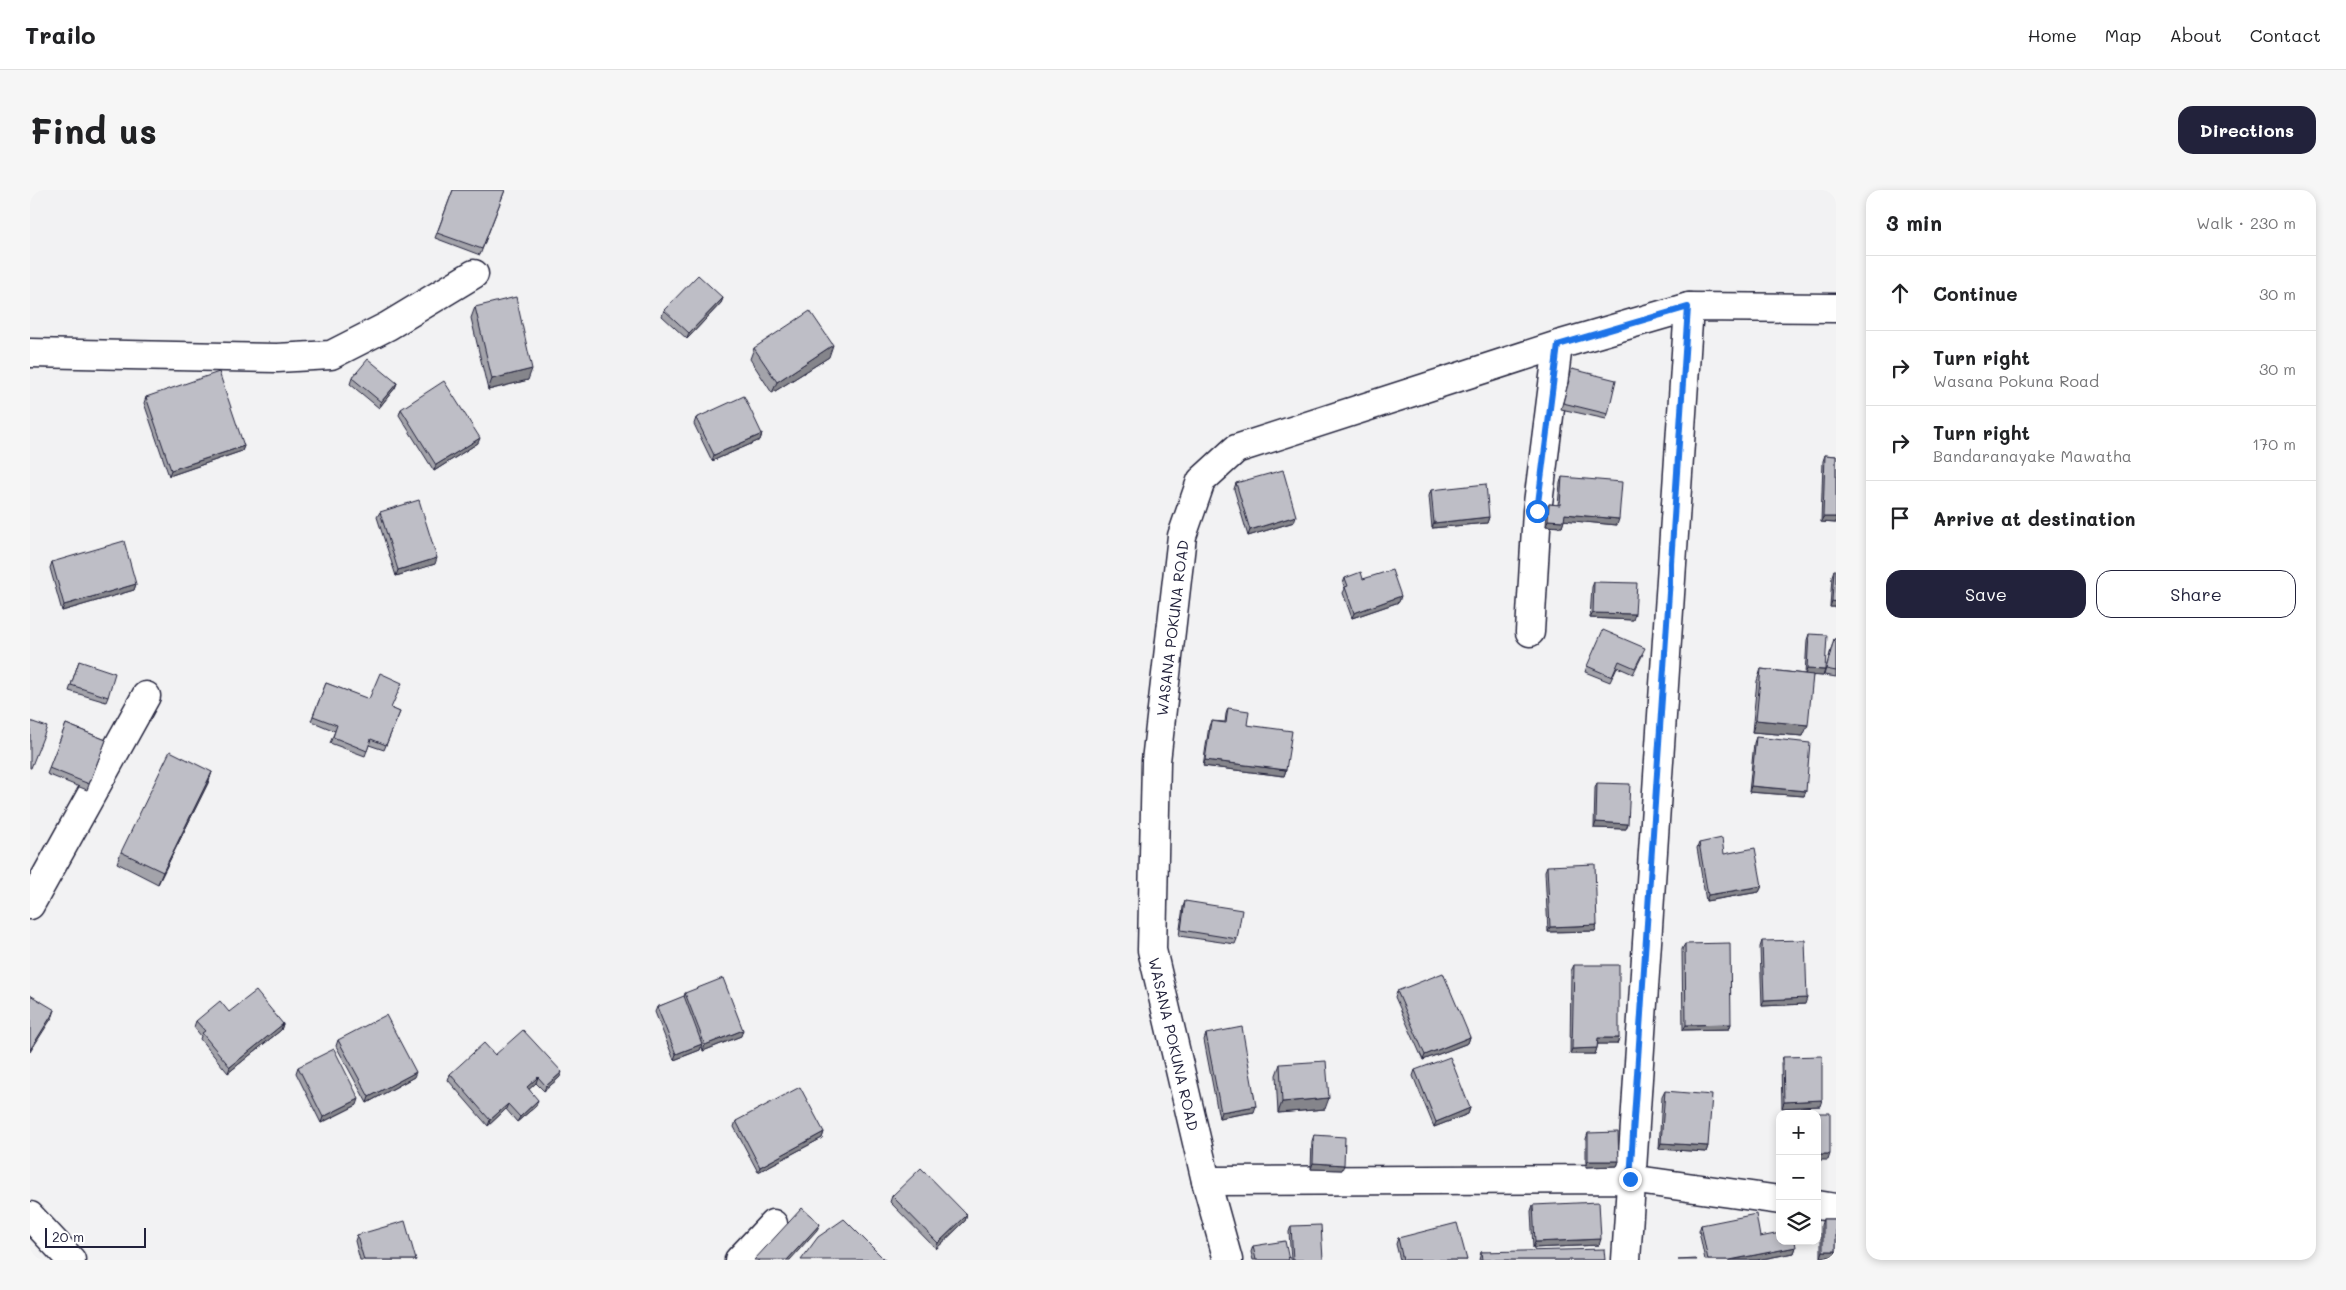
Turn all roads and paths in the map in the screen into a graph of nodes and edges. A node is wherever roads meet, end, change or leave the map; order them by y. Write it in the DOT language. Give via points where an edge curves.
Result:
graph roads {
  1 [pos="474,274"];
  2 [pos="1688,307"];
  3 [pos="1836,308"];
  4 [pos="1558,345"];
  5 [pos="30,353"];
  6 [pos="1530,632"];
  7 [pos="146,696"];
  8 [pos="30,905"];
  9 [pos="1630,1179"];
  10 [pos="1206,1181"];
  11 [pos="1776,1199"];
  12 [pos="1821,1206"];
  13 [pos="1836,1208"];
  14 [pos="30,1216"];
  15 [pos="773,1224"];
  16 [pos="71,1260"];
  17 [pos="739,1260"];
  18 [pos="1228,1260"];
  19 [pos="1626,1260"];
  1 -- 5 [label="street" via="388,326 331,355 277,358"];
  2 -- 3 [label="street, WASANA POKUNA ROAD"];
  2 -- 4 [label="street, WASANA POKUNA ROAD"];
  2 -- 9 [label="street"];
  4 -- 6 [label="street" via="1537,511"];
  4 -- 10 [label="street, WASANA POKUNA ROAD" via="1236,449 1201,481 1182,536 1157,751 1152,950"];
  7 -- 8 [label="street"];
  9 -- 10 [label="street"];
  9 -- 11 [label="street"];
  9 -- 19 [label="street"];
  10 -- 18 [label="street, WASANA POKUNA ROAD"];
  12 -- 13 [label="street"];
  14 -- 16 [label="street"];
  15 -- 17 [label="street"];
}
